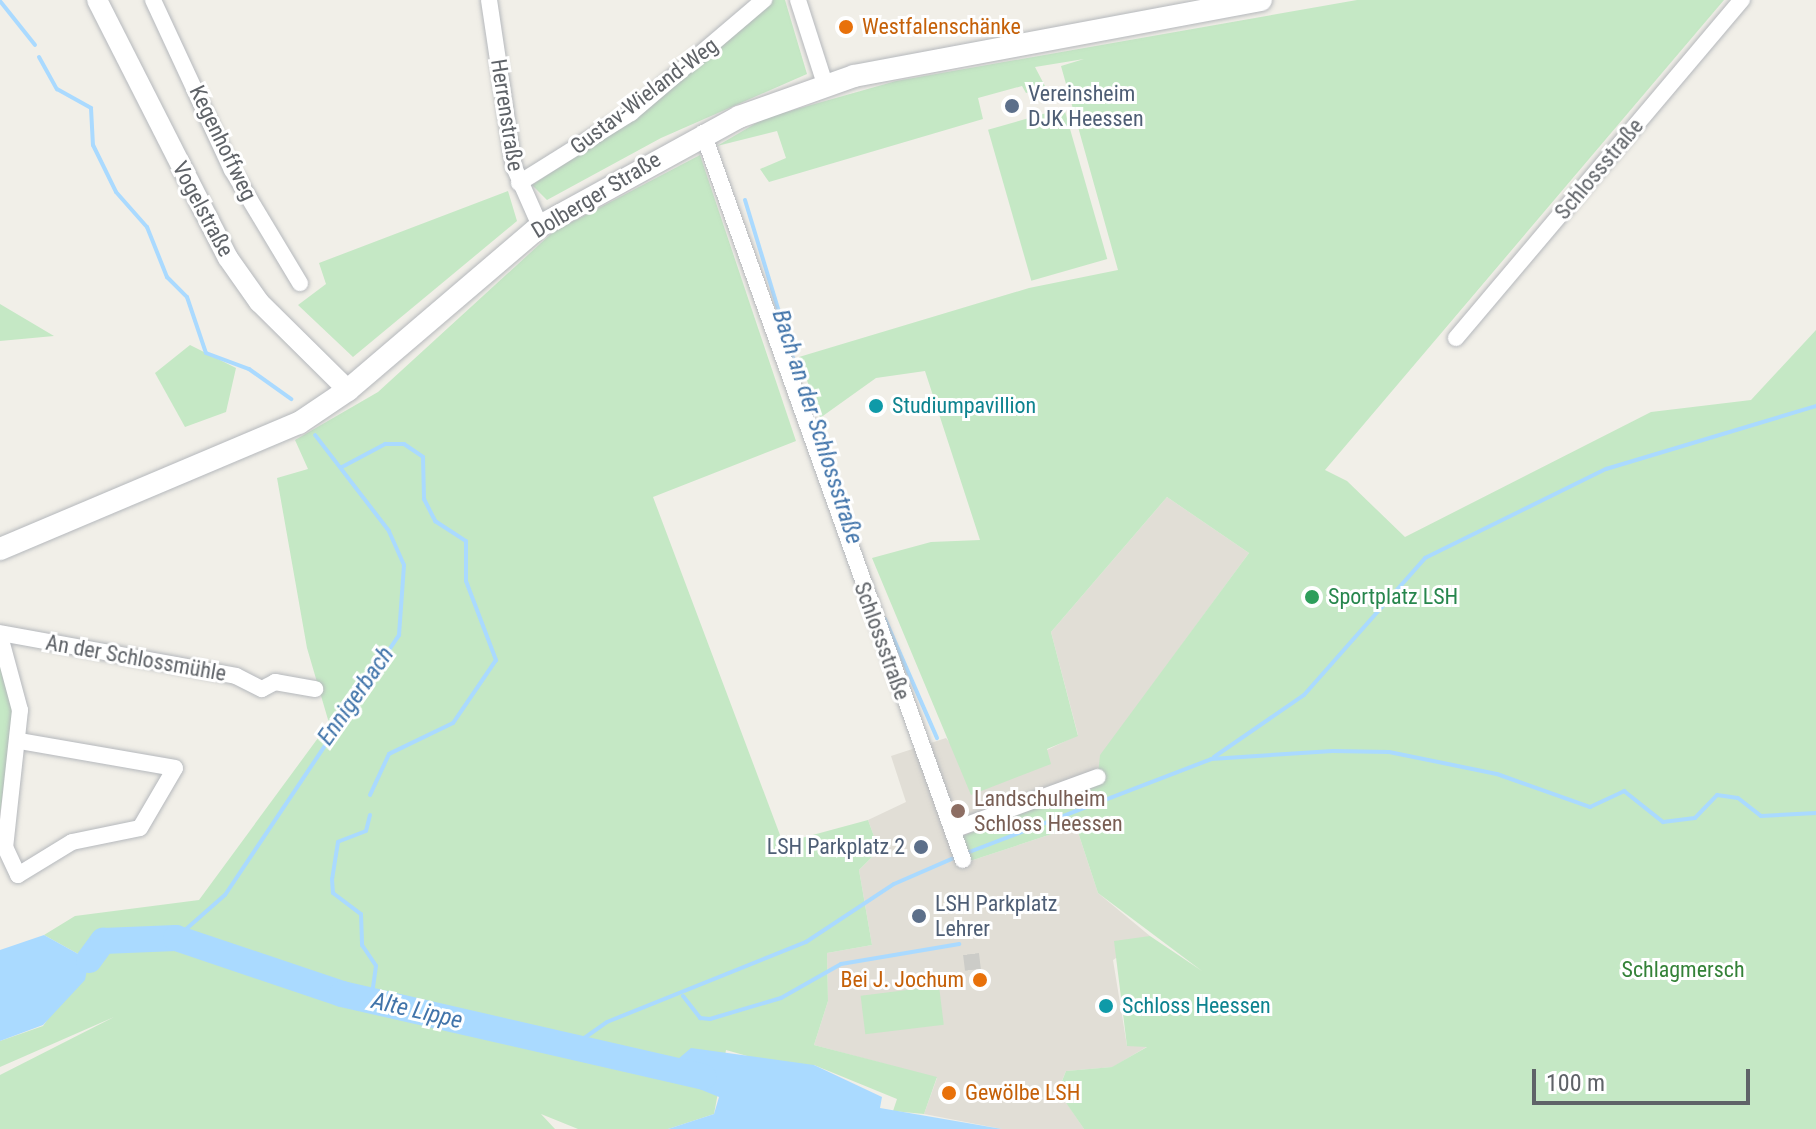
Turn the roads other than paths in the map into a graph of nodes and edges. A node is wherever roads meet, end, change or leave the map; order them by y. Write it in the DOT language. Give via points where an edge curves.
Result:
graph roads {
  1 [pos="97,0"];
  2 [pos="153,0"];
  3 [pos="489,0"];
  4 [pos="764,0"];
  5 [pos="798,0"];
  6 [pos="1261,0"];
  7 [pos="1742,0"];
  8 [pos="825,84"];
  9 [pos="703,133"];
  10 [pos="519,183"];
  11 [pos="540,226"];
  12 [pos="300,283"];
  13 [pos="1456,338"];
  14 [pos="348,390"];
  15 [pos="0,549"];
  16 [pos="0,635"];
  17 [pos="315,689"];
  18 [pos="20,741"];
  19 [pos="1098,777"];
  1 -- 14 [label="street, Vogelstraße" via="228,258 259,302"];
  2 -- 12 [label="street, Kegenhoffweg" via="232,170"];
  3 -- 10 [label="street, Herrenstraße"];
  4 -- 10 [label="street, Gustav-Wieland-Weg" via="631,113"];
  5 -- 8 [label="street"];
  6 -- 8 [label="main road, Dolberger Straße"];
  7 -- 13 [label="street, Schlossstraße"];
  8 -- 9 [label="main road, Dolberger Straße"];
  9 -- 11 [label="main road, Dolberger Straße"];
  9 -- 19 [label="street, Schlossstraße" via="958,845"];
  10 -- 11 [label="street, Herrenstraße"];
  11 -- 14 [label="main road, Dolberger Straße"];
  14 -- 15 [label="main road, Dolberger Straße" via="299,423"];
  16 -- 17 [label="street, An der Schlossmühle" via="236,676 262,689 275,682"];
  16 -- 18 [label="street, An der Schlossmühle" via="20,710"];
  18 -- 18 [label="street, An der Schlossmühle" via="101,756 175,768 140,828 72,842 18,875 5,847"];
}
